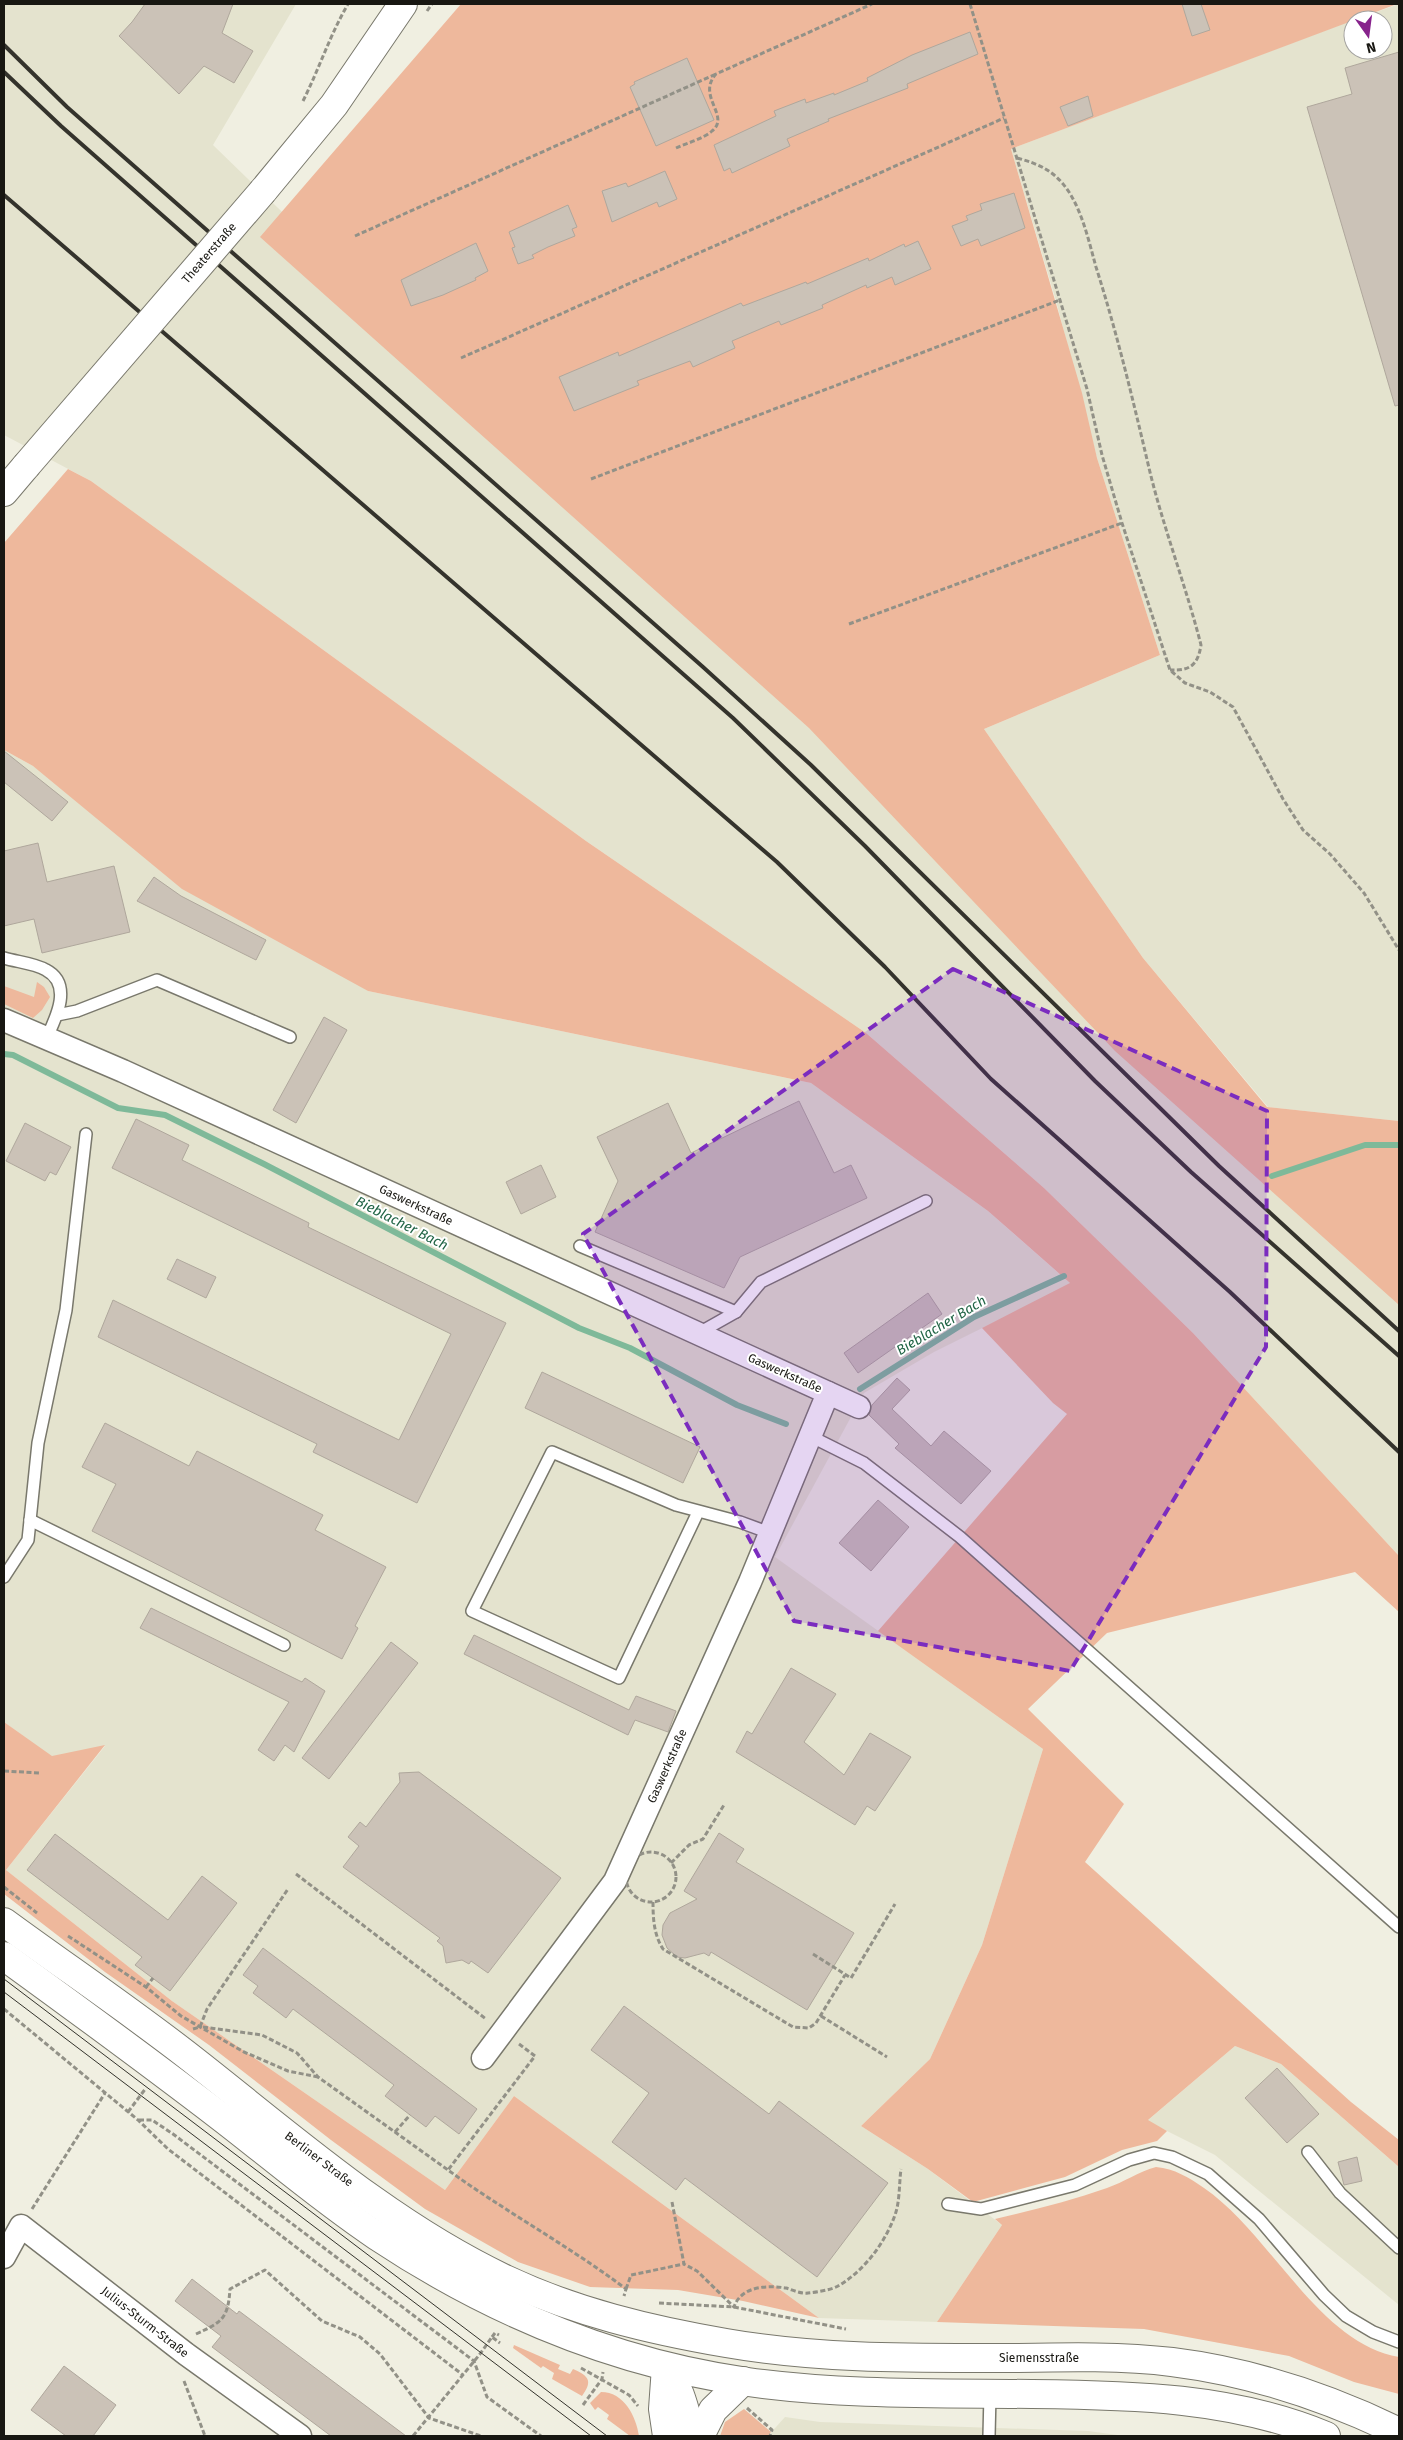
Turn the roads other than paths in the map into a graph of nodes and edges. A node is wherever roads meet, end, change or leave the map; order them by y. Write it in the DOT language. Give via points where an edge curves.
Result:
graph roads {
  1 [pos="403,4"];
  2 [pos="4,492"];
  3 [pos="4,958"];
  4 [pos="57,1015"];
  5 [pos="4,1020"];
  6 [pos="290,1037"];
  7 [pos="46,1038"];
  8 [pos="86,1134"];
  9 [pos="926,1201"];
  10 [pos="580,1246"];
  11 [pos="736,1312"];
  12 [pos="697,1334"];
  13 [pos="828,1393"];
  14 [pos="859,1407"];
  15 [pos="810,1436"];
  16 [pos="698,1512"];
  17 [pos="30,1520"];
  18 [pos="770,1533"];
  19 [pos="4,1577"];
  20 [pos="284,1646"];
  21 [pos="4,1922"];
  22 [pos="1399,1927"];
  23 [pos="4,1956"];
  24 [pos="483,2058"];
  25 [pos="1308,2152"];
  26 [pos="948,2204"];
  27 [pos="1399,2248"];
  28 [pos="4,2257"];
  29 [pos="670,2332"];
  30 [pos="1399,2342"];
  31 [pos="666,2367"];
  32 [pos="742,2392"];
  33 [pos="990,2394"];
  34 [pos="1396,2428"];
  35 [pos="300,2436"];
  36 [pos="667,2436"];
  37 [pos="692,2436"];
  38 [pos="700,2436"];
  39 [pos="989,2436"];
  40 [pos="1326,2436"];
  1 -- 2 [label="main road, Theaterstraße, bridge" via="334,105"];
  3 -- 4 [label="lane" via="46,970 56,978 60,988"];
  4 -- 6 [label="lane" via="77,1011 157,980"];
  4 -- 7 [label="lane"];
  5 -- 7 [label="street, Gaswerkstraße"];
  7 -- 12 [label="street, Gaswerkstraße"];
  8 -- 17 [label="lane" via="66,1310 38,1443"];
  9 -- 11 [label="lane" via="761,1282"];
  10 -- 11 [label="lane"];
  11 -- 12 [label="lane"];
  12 -- 13 [label="street, Gaswerkstraße"];
  13 -- 14 [label="street, Gaswerkstraße"];
  13 -- 15 [label="street, Gaswerkstraße"];
  15 -- 18 [label="street, Gaswerkstraße"];
  15 -- 22 [label="lane" via="864,1463 960,1537"];
  16 -- 16 [label="lane" via="552,1452 472,1610 619,1678"];
  16 -- 18 [label="lane"];
  17 -- 19 [label="lane" via="28,1540"];
  17 -- 20 [label="lane"];
  18 -- 24 [label="street, Gaswerkstraße" via="615,1881"];
  21 -- 29 [label="main road, Berliner Straße" via="181,2051 312,2155 448,2249 505,2279 562,2303"];
  23 -- 31 [label="main road" via="148,2061 360,2224 407,2255 502,2309 550,2330"];
  25 -- 27 [label="lane" via="1340,2192"];
  26 -- 30 [label="lane" via="981,2209 1075,2185 1129,2160 1154,2153 1172,2157 1208,2174 1259,2219 1346,2316"];
  28 -- 35 [label="street, Julius-Sturm-Straße" via="21,2226 186,2354"];
  29 -- 31 [label="main road"];
  29 -- 34 [label="main road, Siemensstraße" via="784,2351 880,2358 1170,2362 1248,2376 1312,2394"];
  31 -- 32 [label="main road"];
  31 -- 36 [label="main road" via="663,2409"];
  31 -- 37 [label="main road" via="686,2406"];
  32 -- 33 [label="main road"];
  32 -- 38 [label="main road" via="713,2410"];
  33 -- 39 [label="lane"];
  33 -- 40 [label="main road" via="1147,2397 1222,2406"];
}
